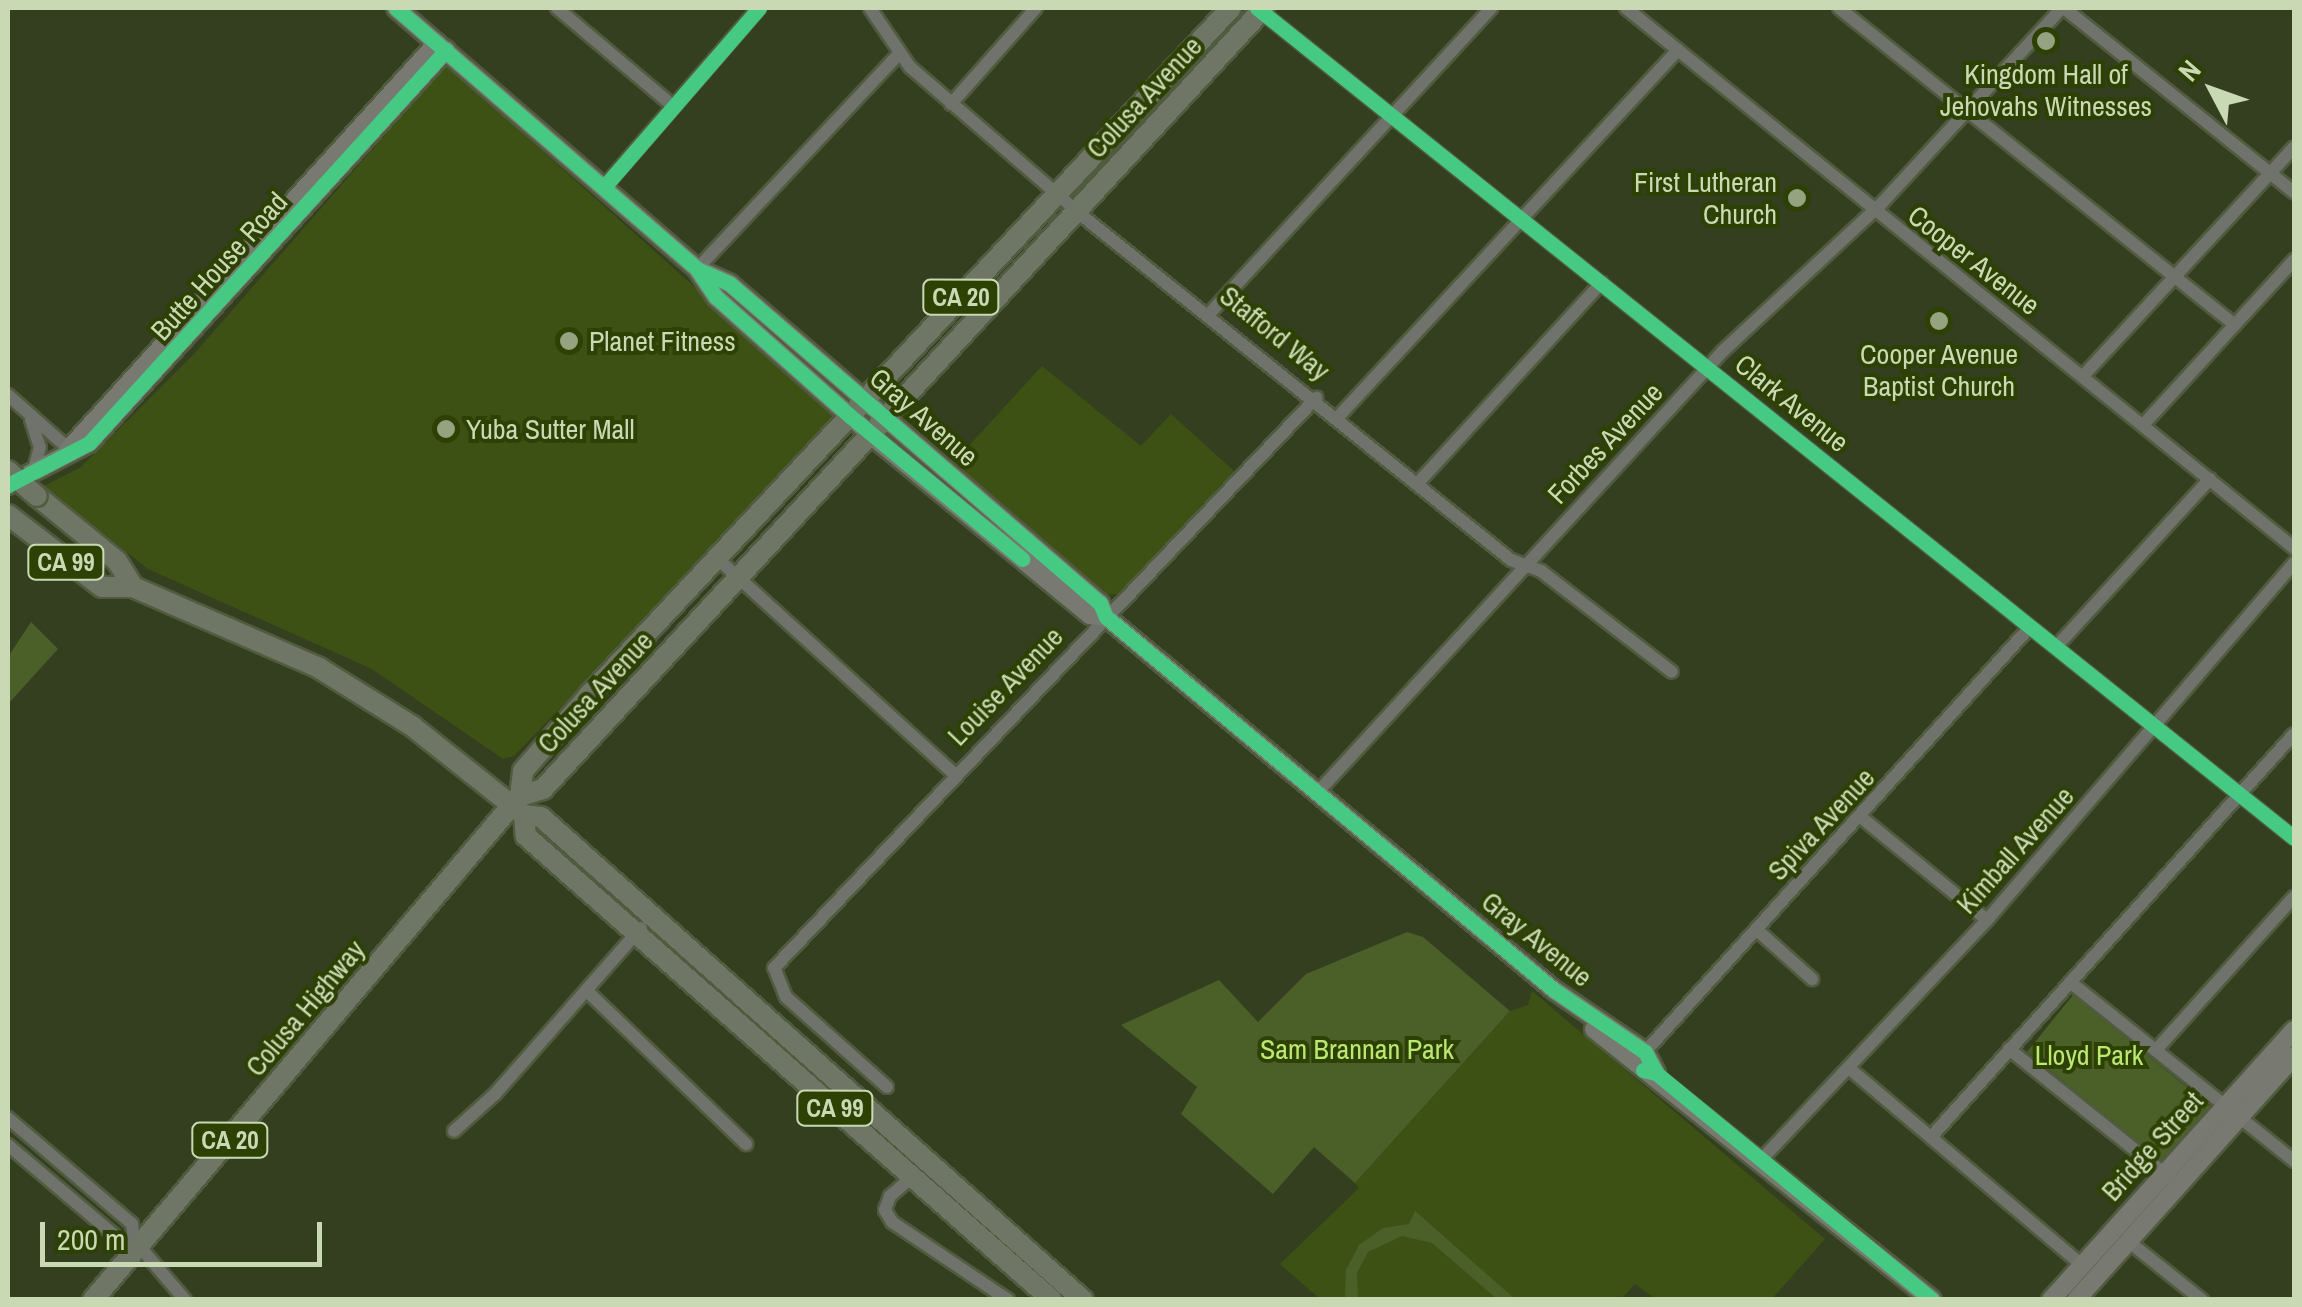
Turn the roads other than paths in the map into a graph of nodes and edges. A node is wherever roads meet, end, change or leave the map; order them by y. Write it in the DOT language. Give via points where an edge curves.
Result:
graph roads {
  1 [pos="396,8"];
  2 [pos="558,8"];
  3 [pos="759,8"];
  4 [pos="870,8"];
  5 [pos="1036,8"];
  6 [pos="1231,8"];
  7 [pos="1491,8"];
  8 [pos="1626,8"];
  9 [pos="1839,8"];
  10 [pos="2063,8"];
  11 [pos="1261,9"];
  12 [pos="441,46"];
  13 [pos="1678,50"];
  14 [pos="900,53"];
  15 [pos="951,104"];
  16 [pos="672,106"];
  17 [pos="1965,113"];
  18 [pos="1392,115"];
  19 [pos="2294,146"];
  20 [pos="2269,172"];
  21 [pos="604,187"];
  22 [pos="2294,192"];
  23 [pos="1059,196"];
  24 [pos="1076,210"];
  25 [pos="1872,212"];
  26 [pos="1522,218"];
  27 [pos="2294,260"];
  28 [pos="697,268"];
  29 [pos="2174,277"];
  30 [pos="1602,283"];
  31 [pos="1210,313"];
  32 [pos="2236,325"];
  33 [pos="1708,368"];
  34 [pos="2082,376"];
  35 [pos="8,395"];
  36 [pos="1316,398"];
  37 [pos="865,400"];
  38 [pos="24,410"];
  39 [pos="850,416"];
  40 [pos="1339,416"];
  41 [pos="2143,425"];
  42 [pos="878,426"];
  43 [pos="69,449"];
  44 [pos="34,470"];
  45 [pos="8,471"];
  46 [pos="2210,479"];
  47 [pos="8,484"];
  48 [pos="1417,484"];
  49 [pos="8,515"];
  50 [pos="2294,548"];
  51 [pos="718,559"];
  52 [pos="2294,564"];
  53 [pos="1527,566"];
  54 [pos="737,578"];
  55 [pos="133,587"];
  56 [pos="1106,617"];
  57 [pos="2030,627"];
  58 [pos="2056,648"];
  59 [pos="1672,672"];
  60 [pos="2156,728"];
  61 [pos="2294,734"];
  62 [pos="954,774"];
  63 [pos="1318,792"];
  64 [pos="2242,796"];
  65 [pos="518,806"];
  66 [pos="1862,818"];
  67 [pos="2294,838"];
  68 [pos="2294,897"];
  69 [pos="1987,920"];
  70 [pos="645,923"];
  71 [pos="1757,930"];
  72 [pos="1812,979"];
  73 [pos="2070,982"];
  74 [pos="1554,990"];
  75 [pos="587,991"];
  76 [pos="2294,1030"];
  77 [pos="2009,1048"];
  78 [pos="2156,1050"];
  79 [pos="1644,1052"];
  80 [pos="2294,1056"];
  81 [pos="1850,1069"];
  82 [pos="1656,1072"];
  83 [pos="888,1087"];
  84 [pos="2231,1112"];
  85 [pos="8,1118"];
  86 [pos="454,1132"];
  87 [pos="1932,1136"];
  88 [pos="8,1144"];
  89 [pos="746,1144"];
  90 [pos="1762,1160"];
  91 [pos="2294,1161"];
  92 [pos="912,1178"];
  93 [pos="2171,1178"];
  94 [pos="2128,1241"];
  95 [pos="138,1242"];
  96 [pos="2082,1264"];
  97 [pos="93,1300"];
  98 [pos="185,1300"];
  99 [pos="1008,1300"];
  100 [pos="1052,1300"];
  101 [pos="1083,1300"];
  102 [pos="1932,1300"];
  103 [pos="2051,1300"];
  104 [pos="2076,1300"];
  105 [pos="2202,1300"];
  1 -- 12 [label="main road, Gray Avenue"];
  2 -- 16 [label="street"];
  3 -- 16 [label="street"];
  4 -- 14 [label="street, Stafford Way"];
  5 -- 15 [label="street"];
  6 -- 23 [label="highway, Colusa Avenue / CA 20"];
  7 -- 18 [label="street"];
  8 -- 13 [label="street, Cooper Avenue"];
  9 -- 17 [label="street"];
  10 -- 17 [label="street, Forbes Avenue"];
  10 -- 20 [label="street"];
  11 -- 18 [label="street, Clark Avenue"];
  11 -- 24 [label="highway, Colusa Avenue / CA 20"];
  12 -- 21 [label="main road, Gray Avenue"];
  12 -- 43 [label="main road, Butte House Road" via="110,421 81,450"];
  13 -- 25 [label="street, Cooper Avenue"];
  13 -- 26 [label="street"];
  14 -- 15 [label="street, Stafford Way"];
  14 -- 28 [label="street"];
  15 -- 23 [label="street, Stafford Way"];
  16 -- 21 [label="street"];
  17 -- 25 [label="street, Forbes Avenue"];
  17 -- 29 [label="street"];
  18 -- 26 [label="street, Clark Avenue"];
  18 -- 31 [label="street"];
  19 -- 20 [label="street"];
  20 -- 22 [label="street"];
  20 -- 29 [label="street"];
  21 -- 28 [label="main road, Gray Avenue"];
  23 -- 24 [label="street, Stafford Way"];
  23 -- 37 [label="highway, Colusa Avenue / CA 20"];
  24 -- 31 [label="street, Stafford Way"];
  24 -- 42 [label="highway, Colusa Avenue / CA 20"];
  25 -- 33 [label="street, Forbes Avenue"];
  25 -- 34 [label="street, Cooper Avenue"];
  26 -- 30 [label="street, Clark Avenue"];
  26 -- 40 [label="street"];
  27 -- 32 [label="street"];
  28 -- 37 [label="main road, Gray Avenue" via="730,284"];
  28 -- 39 [label="main road, Gray Avenue" via="716,297"];
  29 -- 32 [label="street"];
  29 -- 34 [label="street"];
  30 -- 33 [label="street, Clark Avenue"];
  30 -- 48 [label="street"];
  31 -- 36 [label="street, Stafford Way"];
  32 -- 41 [label="street"];
  33 -- 53 [label="street, Forbes Avenue"];
  33 -- 57 [label="street, Clark Avenue"];
  34 -- 41 [label="street, Cooper Avenue"];
  35 -- 38 [label="street"];
  36 -- 40 [label="street, Stafford Way"];
  36 -- 56 [label="street, Louise Avenue"];
  37 -- 39 [label="highway, Colusa Avenue / CA 20"];
  37 -- 42 [label="main road, Gray Avenue"];
  38 -- 43 [label="street"];
  38 -- 44 [label="street" via="38,436"];
  39 -- 42 [label="main road, Gray Avenue"];
  39 -- 51 [label="highway, Colusa Avenue / CA 20"];
  40 -- 48 [label="street, Stafford Way"];
  41 -- 46 [label="street, Cooper Avenue"];
  42 -- 54 [label="highway, Colusa Avenue / CA 20"];
  42 -- 56 [label="main road, Gray Avenue" via="1090,614"];
  43 -- 44 [label="main road, Butte House Road"];
  44 -- 47 [label="main road, Butte House Road"];
  45 -- 55 [label="highway, CA 99, bridge" via="117,561"];
  46 -- 50 [label="street, Cooper Avenue"];
  46 -- 58 [label="street"];
  48 -- 53 [label="street, Stafford Way" via="1510,560"];
  49 -- 55 [label="highway, CA 99" via="102,586"];
  51 -- 54 [label="street"];
  51 -- 65 [label="highway, Colusa Avenue / CA 20" via="523,771"];
  52 -- 60 [label="street, Kimball Avenue"];
  53 -- 59 [label="street, Stafford Way"];
  53 -- 63 [label="street, Forbes Avenue"];
  54 -- 62 [label="street"];
  54 -- 65 [label="highway, Colusa Avenue / CA 20" via="543,789"];
  55 -- 65 [label="highway, CA 99" via="341,680"];
  56 -- 62 [label="street, Louise Avenue"];
  56 -- 63 [label="main road, Gray Avenue"];
  57 -- 58 [label="street, Clark Avenue"];
  57 -- 66 [label="street, Spiva Avenue"];
  58 -- 60 [label="street, Clark Avenue"];
  60 -- 64 [label="street, Clark Avenue"];
  60 -- 69 [label="street, Kimball Avenue"];
  61 -- 64 [label="street"];
  62 -- 83 [label="street, Louise Avenue" via="774,968 786,997"];
  63 -- 74 [label="main road, Gray Avenue"];
  64 -- 67 [label="street, Clark Avenue"];
  64 -- 73 [label="street"];
  65 -- 70 [label="highway, CA 99" via="526,836"];
  65 -- 95 [label="highway, Colusa Highway / CA 20"];
  66 -- 69 [label="street"];
  66 -- 71 [label="street, Spiva Avenue"];
  68 -- 78 [label="street"];
  69 -- 81 [label="street, Kimball Avenue"];
  70 -- 75 [label="street"];
  70 -- 92 [label="highway, CA 99"];
  70 -- 101 [label="highway, CA 99"];
  71 -- 72 [label="street"];
  71 -- 79 [label="street, Spiva Avenue"];
  73 -- 77 [label="street"];
  73 -- 78 [label="street"];
  74 -- 79 [label="main road, Gray Avenue"];
  74 -- 82 [label="main road, Gray Avenue" via="1635,1064"];
  75 -- 86 [label="street"];
  75 -- 89 [label="street"];
  76 -- 84 [label="main road, Bridge Street"];
  77 -- 87 [label="street"];
  77 -- 93 [label="street"];
  78 -- 84 [label="street"];
  79 -- 82 [label="main road, Gray Avenue"];
  80 -- 84 [label="main road, Bridge Street"];
  81 -- 87 [label="street"];
  81 -- 90 [label="street, Kimball Avenue"];
  82 -- 90 [label="main road, Gray Avenue"];
  84 -- 91 [label="street"];
  84 -- 93 [label="main road, Bridge Street"];
  85 -- 95 [label="street" via="132,1224"];
  87 -- 96 [label="street"];
  88 -- 95 [label="street" via="120,1240"];
  90 -- 102 [label="main road, Gray Avenue"];
  92 -- 99 [label="street" via="890,1196 885,1210 892,1222"];
  92 -- 100 [label="highway, CA 99"];
  93 -- 94 [label="main road, Bridge Street"];
  93 -- 96 [label="main road, Bridge Street"];
  94 -- 104 [label="main road, Bridge Street"];
  94 -- 105 [label="street"];
  95 -- 97 [label="highway, Colusa Highway / CA 20"];
  95 -- 98 [label="street"];
  96 -- 103 [label="main road, Bridge Street"];
}
